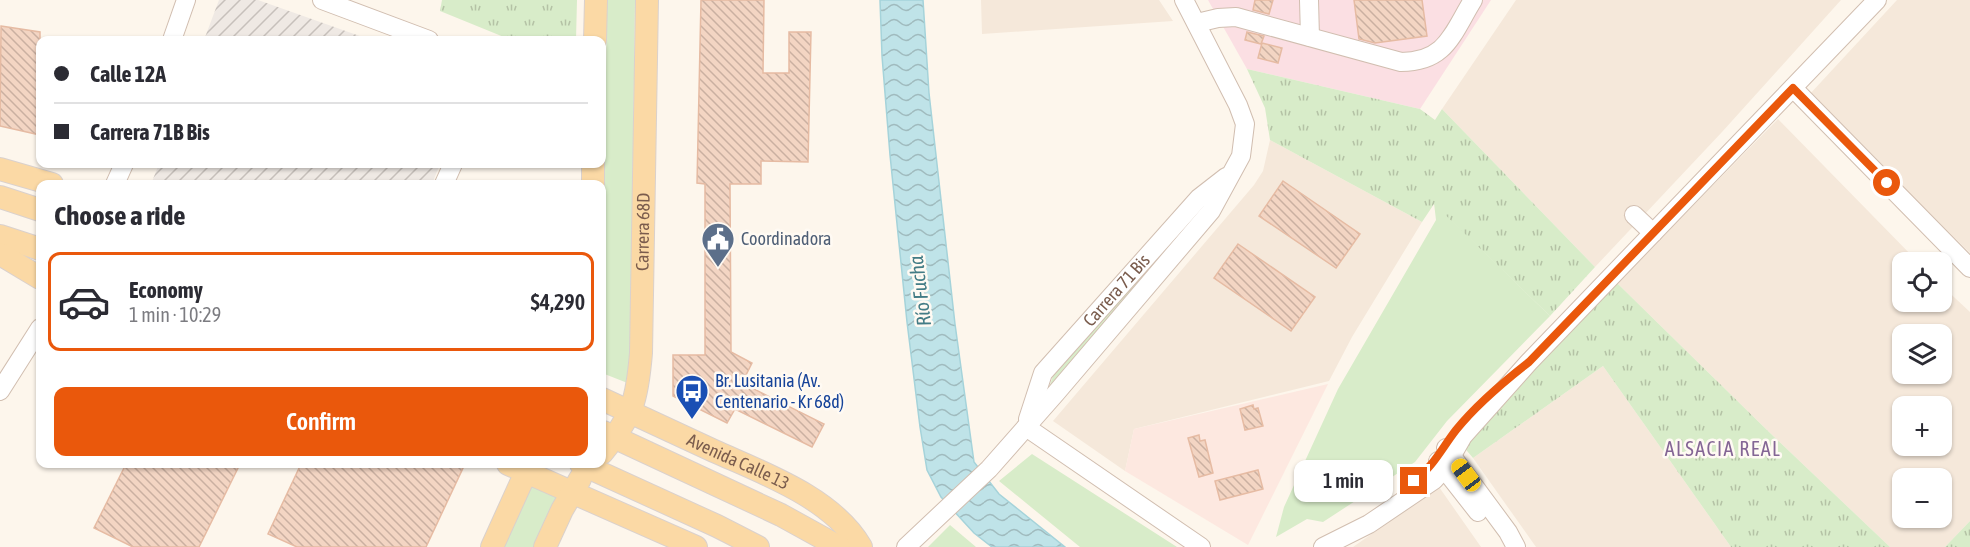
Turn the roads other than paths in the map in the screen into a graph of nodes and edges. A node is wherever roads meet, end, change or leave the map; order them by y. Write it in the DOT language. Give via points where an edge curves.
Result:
graph roads {
  1 [pos="186,0"];
  2 [pos="322,0"];
  3 [pos="596,0"];
  4 [pos="647,0"];
  5 [pos="1184,0"];
  6 [pos="1309,0"];
  7 [pos="1473,0"];
  8 [pos="1877,0"];
  9 [pos="1197,23"];
  10 [pos="173,36"];
  11 [pos="418,36"];
  12 [pos="595,36"];
  13 [pos="1310,37"];
  14 [pos="1793,88"];
  15 [pos="2,169"];
  16 [pos="39,180"];
  17 [pos="0,197"];
  18 [pos="36,209"];
  19 [pos="1634,215"];
  20 [pos="1653,233"];
  21 [pos="0,236"];
  22 [pos="36,248"];
  23 [pos="0,254"];
  24 [pos="0,266"];
  25 [pos="1970,268"];
  26 [pos="36,276"];
  27 [pos="36,278"];
  28 [pos="36,334"];
  29 [pos="0,391"];
  30 [pos="606,401"];
  31 [pos="630,412"];
  32 [pos="1026,427"];
  33 [pos="606,442"];
  34 [pos="606,456"];
  35 [pos="606,458"];
  36 [pos="1444,458"];
  37 [pos="522,468"];
  38 [pos="527,468"];
  39 [pos="587,468"];
  40 [pos="572,491"];
  41 [pos="1329,544"];
  42 [pos="492,547"];
  43 [pos="545,547"];
  44 [pos="696,547"];
  45 [pos="758,547"];
  46 [pos="839,547"];
  47 [pos="861,547"];
  48 [pos="906,547"];
  49 [pos="1201,547"];
  50 [pos="1507,547"];
  51 [pos="1516,547"];
  1 -- 10 [label="street"];
  2 -- 11 [label="street"];
  3 -- 12 [label="main road"];
  4 -- 31 [label="main road, Carrera 68D" via="641,352 637,394"];
  5 -- 9 [label="street, Carrera 71 Bis"];
  6 -- 13 [label="street"];
  7 -- 13 [label="street" via="1441,50 1417,62 1401,62"];
  8 -- 14 [label="street"];
  9 -- 13 [label="street" via="1236,17"];
  9 -- 32 [label="street, Carrera 71 Bis" via="1245,124 1241,156 1233,171 1199,198 1043,373"];
  14 -- 20 [label="street"];
  14 -- 25 [label="street"];
  15 -- 16 [label="main road"];
  17 -- 18 [label="main road"];
  19 -- 20 [label="street"];
  20 -- 36 [label="street" via="1529,362"];
  21 -- 22 [label="main road"];
  23 -- 26 [label="main road"];
  24 -- 27 [label="main road"];
  28 -- 29 [label="street"];
  30 -- 31 [label="main road, Avenida Calle 13"];
  31 -- 33 [label="main road, Carrera 68D"];
  31 -- 47 [label="main road, Avenida Calle 13" via="809,498 840,521"];
  32 -- 48 [label="street, Carrera 71 Bis" via="989,469"];
  32 -- 49 [label="street"];
  34 -- 46 [label="main road, Avenida Calle 13" via="781,515"];
  35 -- 45 [label="main road"];
  36 -- 41 [label="street" via="1421,490"];
  36 -- 50 [label="street"];
  36 -- 51 [label="street" via="1508,532"];
  37 -- 42 [label="main road"];
  38 -- 40 [label="main road"];
  39 -- 40 [label="main road, Carrera 68D"];
  40 -- 43 [label="main road, Carrera 68D"];
  40 -- 44 [label="main road"];
}
